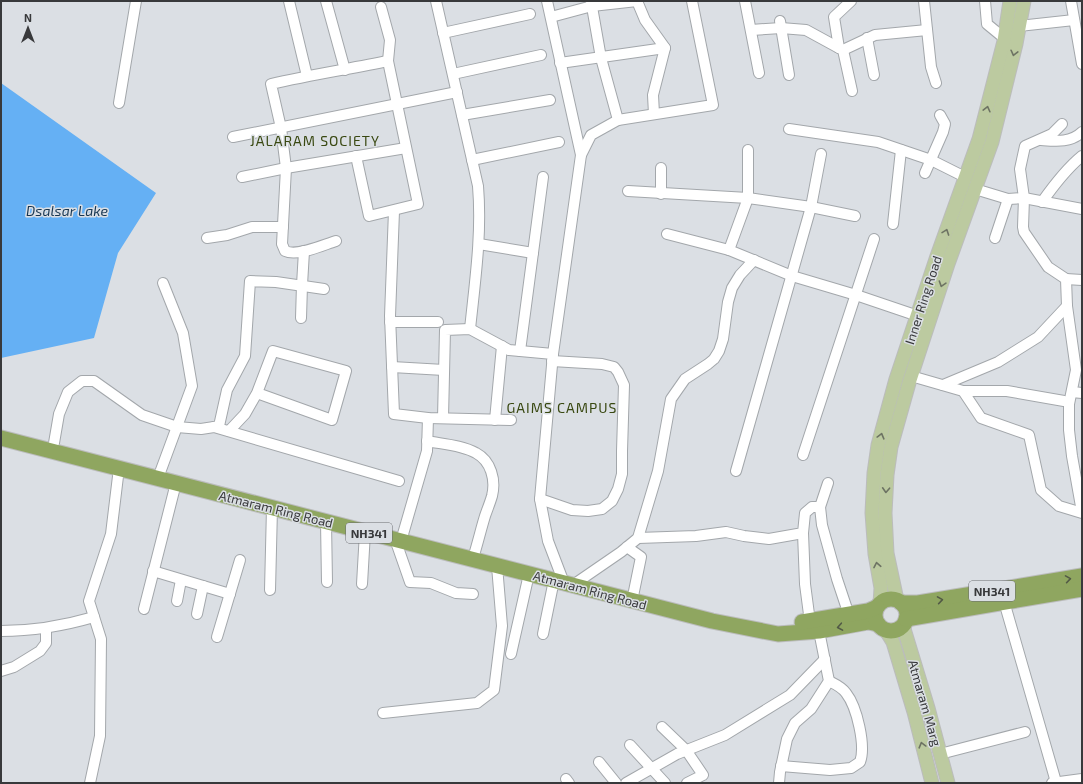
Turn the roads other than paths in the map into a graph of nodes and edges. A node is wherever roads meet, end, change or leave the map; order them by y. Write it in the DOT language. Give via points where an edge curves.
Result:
graph roads {
  1 [pos="136,1"];
  2 [pos="289,1"];
  3 [pos="326,1"];
  4 [pos="436,1"];
  5 [pos="547,1"];
  6 [pos="637,1"];
  7 [pos="692,1"];
  8 [pos="745,1"];
  9 [pos="851,1"];
  10 [pos="924,1"];
  11 [pos="986,1"];
  12 [pos="1010,1"];
  13 [pos="1024,1"];
  14 [pos="1070,1"];
  15 [pos="592,4"];
  16 [pos="381,7"];
  17 [pos="530,14"];
  18 [pos="551,17"];
  19 [pos="1074,20"];
  20 [pos="781,24"];
  21 [pos="1019,26"];
  22 [pos="751,30"];
  23 [pos="927,30"];
  24 [pos="443,33"];
  25 [pos="867,38"];
  26 [pos="1004,38"];
  27 [pos="665,48"];
  28 [pos="841,49"];
  29 [pos="541,55"];
  30 [pos="601,58"];
  31 [pos="388,61"];
  32 [pos="560,63"];
  33 [pos="1082,64"];
  34 [pos="345,70"];
  35 [pos="759,73"];
  36 [pos="453,74"];
  37 [pos="789,75"];
  38 [pos="874,75"];
  39 [pos="306,76"];
  40 [pos="936,83"];
  41 [pos="852,91"];
  42 [pos="457,92"];
  43 [pos="550,100"];
  44 [pos="119,103"];
  45 [pos="396,104"];
  46 [pos="654,114"];
  47 [pos="462,115"];
  48 [pos="940,115"];
  49 [pos="618,120"];
  50 [pos="1062,124"];
  51 [pos="281,128"];
  52 [pos="789,129"];
  53 [pos="1082,132"];
  54 [pos="233,137"];
  55 [pos="1040,140"];
  56 [pos="559,142"];
  57 [pos="406,148"];
  58 [pos="748,150"];
  59 [pos="901,150"];
  60 [pos="821,154"];
  61 [pos="356,156"];
  62 [pos="581,156"];
  63 [pos="1082,156"];
  64 [pos="472,160"];
  65 [pos="931,160"];
  66 [pos="286,168"];
  67 [pos="661,168"];
  68 [pos="925,173"];
  69 [pos="242,177"];
  70 [pos="543,177"];
  71 [pos="965,177"];
  72 [pos="975,189"];
  73 [pos="628,191"];
  74 [pos="660,194"];
  75 [pos="748,198"];
  76 [pos="1024,198"];
  77 [pos="1008,199"];
  78 [pos="1042,202"];
  79 [pos="812,207"];
  80 [pos="1082,209"];
  81 [pos="394,211"];
  82 [pos="855,216"];
  83 [pos="894,224"];
  84 [pos="283,227"];
  85 [pos="667,234"];
  86 [pos="207,238"];
  87 [pos="995,238"];
  88 [pos="874,239"];
  89 [pos="336,241"];
  90 [pos="479,244"];
  91 [pos="729,250"];
  92 [pos="304,251"];
  93 [pos="533,253"];
  94 [pos="754,260"];
  95 [pos="792,276"];
  96 [pos="1066,279"];
  97 [pos="1082,280"];
  98 [pos="163,283"];
  99 [pos="302,285"];
  100 [pos="324,289"];
  101 [pos="856,295"];
  102 [pos="1067,306"];
  103 [pos="918,316"];
  104 [pos="301,318"];
  105 [pos="390,322"];
  106 [pos="438,322"];
  107 [pos="470,329"];
  108 [pos="502,346"];
  109 [pos="520,351"];
  110 [pos="553,358"];
  111 [pos="392,366"];
  112 [pos="444,370"];
  113 [pos="911,376"];
  114 [pos="943,385"];
  115 [pos="963,391"];
  116 [pos="1077,392"];
  117 [pos="257,394"];
  118 [pos="1064,401"];
  119 [pos="428,418"];
  120 [pos="443,418"];
  121 [pos="495,420"];
  122 [pos="511,420"];
  123 [pos="177,427"];
  124 [pos="214,427"];
  125 [pos="229,431"];
  126 [pos="1,438"];
  127 [pos="427,441"];
  128 [pos="54,443"];
  129 [pos="803,455"];
  130 [pos="119,468"];
  131 [pos="736,471"];
  132 [pos="158,478"];
  133 [pos="399,481"];
  134 [pos="176,483"];
  135 [pos="828,483"];
  136 [pos="1080,489"];
  137 [pos="540,499"];
  138 [pos="820,507"];
  139 [pos="272,508"];
  140 [pos="1082,512"];
  141 [pos="326,522"];
  142 [pos="365,532"];
  143 [pos="803,533"];
  144 [pos="638,538"];
  145 [pos="398,540"];
  146 [pos="627,547"];
  147 [pos="474,556"];
  148 [pos="240,560"];
  149 [pos="498,566"];
  150 [pos="154,571"];
  151 [pos="529,574"];
  152 [pos="1082,576"];
  153 [pos="181,580"];
  154 [pos="326,582"];
  155 [pos="564,583"];
  156 [pos="362,584"];
  157 [pos="203,586"];
  158 [pos="1082,589"];
  159 [pos="270,590"];
  160 [pos="230,594"];
  161 [pos="473,594"];
  162 [pos="632,600"];
  163 [pos="177,601"];
  164 [pos="899,601"];
  165 [pos="879,605"];
  166 [pos="1005,605"];
  167 [pos="144,609"];
  168 [pos="197,614"];
  169 [pos="850,614"];
  170 [pos="94,617"];
  171 [pos="905,621"];
  172 [pos="810,622"];
  173 [pos="737,626"];
  174 [pos="882,627"];
  175 [pos="46,629"];
  176 [pos="1,631"];
  177 [pos="544,634"];
  178 [pos="820,636"];
  179 [pos="218,637"];
  180 [pos="511,654"];
  181 [pos="825,659"];
  182 [pos="1,671"];
  183 [pos="829,681"];
  184 [pos="383,713"];
  185 [pos="662,727"];
  186 [pos="1025,732"];
  187 [pos="630,746"];
  188 [pos="686,750"];
  189 [pos="940,754"];
  190 [pos="599,762"];
  191 [pos="781,766"];
  192 [pos="651,769"];
  193 [pos="1082,779"];
  194 [pos="1056,782"];
  195 [pos="90,783"];
  196 [pos="616,783"];
  197 [pos="626,783"];
  198 [pos="665,783"];
  199 [pos="687,783"];
  200 [pos="779,783"];
  201 [pos="932,783"];
  202 [pos="948,783"];
  203 [pos="1052,783"];
  1 -- 44 [label="street"];
  2 -- 39 [label="street"];
  3 -- 34 [label="street"];
  4 -- 24 [label="street"];
  5 -- 18 [label="street"];
  6 -- 15 [label="street"];
  6 -- 27 [label="street" via="645,20"];
  7 -- 46 [label="street" via="713,105"];
  8 -- 22 [label="street"];
  9 -- 28 [label="street" via="834,17"];
  10 -- 23 [label="street"];
  11 -- 26 [label="street" via="987,24"];
  12 -- 26 [label="main road, Inner Ring Road"];
  13 -- 21 [label="main road, Inner Ring Road"];
  14 -- 19 [label="street"];
  15 -- 18 [label="street"];
  15 -- 30 [label="street"];
  16 -- 31 [label="street" via="390,40"];
  17 -- 24 [label="street"];
  18 -- 32 [label="street"];
  19 -- 21 [label="street"];
  19 -- 33 [label="street"];
  20 -- 22 [label="street"];
  20 -- 28 [label="street" via="806,30"];
  20 -- 37 [label="street"];
  21 -- 72 [label="main road, Inner Ring Road, one-way" via="992,142"];
  22 -- 35 [label="street"];
  23 -- 25 [label="street"];
  23 -- 40 [label="street" via="931,67"];
  24 -- 36 [label="street"];
  25 -- 28 [label="street"];
  25 -- 38 [label="street"];
  71 -- 26 [label="main road, Inner Ring Road, one-way" via="979,139"];
  27 -- 30 [label="street"];
  27 -- 46 [label="street" via="653,95"];
  28 -- 41 [label="street"];
  29 -- 36 [label="street"];
  30 -- 32 [label="street"];
  30 -- 49 [label="street"];
  31 -- 34 [label="street"];
  31 -- 45 [label="street"];
  32 -- 62 [label="street"];
  34 -- 39 [label="street"];
  36 -- 42 [label="street"];
  39 -- 51 [label="street" via="271,84"];
  42 -- 45 [label="street"];
  42 -- 47 [label="street"];
  43 -- 47 [label="street"];
  45 -- 51 [label="street"];
  45 -- 57 [label="street"];
  46 -- 49 [label="street"];
  47 -- 64 [label="street"];
  48 -- 65 [label="street" via="945,124"];
  49 -- 62 [label="street" via="591,135"];
  50 -- 55 [label="street" via="1052,134"];
  51 -- 54 [label="street"];
  51 -- 66 [label="street"];
  52 -- 59 [label="street" via="878,142"];
  53 -- 55 [label="street" via="1076,137 1060,141"];
  55 -- 76 [label="street" via="1025,146 1020,169"];
  56 -- 64 [label="street"];
  57 -- 61 [label="street"];
  57 -- 81 [label="street" via="418,204"];
  58 -- 75 [label="street"];
  59 -- 65 [label="street"];
  59 -- 83 [label="street"];
  60 -- 79 [label="street"];
  61 -- 66 [label="street"];
  61 -- 81 [label="street" via="369,216"];
  62 -- 110 [label="street"];
  63 -- 78 [label="street" via="1072,164"];
  64 -- 90 [label="street" via="478,186"];
  65 -- 68 [label="street"];
  65 -- 71 [label="street"];
  66 -- 69 [label="street"];
  66 -- 84 [label="street"];
  67 -- 74 [label="street"];
  70 -- 93 [label="street"];
  103 -- 71 [label="main road, Inner Ring Road, one-way"];
  72 -- 77 [label="street"];
  72 -- 113 [label="main road, Inner Ring Road, one-way"];
  73 -- 74 [label="street"];
  74 -- 75 [label="street"];
  75 -- 79 [label="street"];
  75 -- 91 [label="street"];
  76 -- 77 [label="street"];
  76 -- 78 [label="street"];
  76 -- 96 [label="street" via="1024,232 1048,267"];
  77 -- 87 [label="street"];
  78 -- 80 [label="street"];
  79 -- 82 [label="street"];
  79 -- 95 [label="street"];
  81 -- 105 [label="street"];
  84 -- 86 [label="street" via="252,227"];
  84 -- 92 [label="street" via="282,244 285,251 290,254"];
  85 -- 91 [label="street"];
  88 -- 101 [label="street"];
  89 -- 92 [label="street"];
  90 -- 93 [label="street"];
  90 -- 107 [label="street"];
  91 -- 94 [label="street"];
  92 -- 99 [label="street"];
  93 -- 109 [label="street"];
  94 -- 95 [label="street"];
  94 -- 144 [label="street" via="732,288 719,351 708,364 685,379 671,399 658,471"];
  95 -- 101 [label="street"];
  95 -- 131 [label="street"];
  96 -- 97 [label="street"];
  96 -- 102 [label="street"];
  98 -- 123 [label="street" via="183,333 192,386"];
  99 -- 100 [label="street"];
  99 -- 104 [label="street"];
  99 -- 124 [label="street" via="250,281 245,356 227,390 219,426"];
  101 -- 103 [label="street"];
  101 -- 129 [label="street"];
  102 -- 114 [label="street" via="1038,337 998,362"];
  102 -- 116 [label="street"];
  165 -- 103 [label="main road, Inner Ring Road, one-way" via="881,588 874,554 872,513 874,473 878,445 896,379"];
  105 -- 106 [label="street"];
  105 -- 111 [label="street"];
  107 -- 108 [label="street"];
  107 -- 112 [label="street" via="445,330"];
  108 -- 109 [label="street"];
  108 -- 121 [label="street"];
  109 -- 110 [label="street"];
  110 -- 137 [label="street"];
  110 -- 137 [label="street" via="602,364 614,367 618,372 624,385 622,474 612,501 602,509 572,510"];
  111 -- 112 [label="street"];
  111 -- 119 [label="street" via="394,414"];
  112 -- 120 [label="street"];
  113 -- 114 [label="street"];
  113 -- 164 [label="main road, Inner Ring Road, one-way" via="891,447 887,475 887,553"];
  114 -- 115 [label="street"];
  115 -- 118 [label="street" via="1008,391"];
  115 -- 140 [label="street" via="981,418 1029,436 1041,490 1059,506"];
  116 -- 136 [label="street" via="1070,404 1069,430"];
  117 -- 117 [label="street" via="332,420 346,371 273,351"];
  117 -- 125 [label="street" via="245,414"];
  119 -- 120 [label="street"];
  119 -- 127 [label="street"];
  120 -- 121 [label="street"];
  121 -- 122 [label="street"];
  123 -- 124 [label="street"];
  123 -- 128 [label="street" via="142,415 94,381 82,380 68,392 59,414"];
  123 -- 132 [label="street"];
  124 -- 125 [label="street"];
  125 -- 133 [label="street"];
  126 -- 130 [label="highway, Atmaram Ring Road / NH341"];
  127 -- 145 [label="street" via="427,451"];
  127 -- 147 [label="street" via="476,452 490,469 494,483 492,496"];
  130 -- 132 [label="highway, Atmaram Ring Road / NH341"];
  130 -- 170 [label="street" via="111,534 90,601"];
  132 -- 134 [label="highway, Atmaram Ring Road / NH341"];
  134 -- 139 [label="highway, Atmaram Ring Road / NH341"];
  134 -- 150 [label="street"];
  135 -- 138 [label="street"];
  136 -- 140 [label="street"];
  137 -- 155 [label="street" via="548,541"];
  138 -- 143 [label="street" via="812,507 805,513"];
  138 -- 169 [label="street" via="822,525 837,579"];
  139 -- 141 [label="highway, Atmaram Ring Road / NH341"];
  139 -- 159 [label="street"];
  141 -- 142 [label="highway, Atmaram Ring Road / NH341"];
  141 -- 154 [label="street"];
  142 -- 145 [label="highway, Atmaram Ring Road / NH341"];
  142 -- 156 [label="street"];
  143 -- 144 [label="street" via="769,540 726,532"];
  143 -- 172 [label="street" via="805,584"];
  144 -- 146 [label="street"];
  145 -- 149 [label="highway, Atmaram Ring Road / NH341"];
  145 -- 161 [label="street" via="410,582 431,583 456,593"];
  146 -- 155 [label="street"];
  146 -- 162 [label="street" via="641,557"];
  148 -- 160 [label="street"];
  149 -- 151 [label="highway, Atmaram Ring Road / NH341"];
  149 -- 184 [label="street" via="502,626 494,690 477,703"];
  150 -- 153 [label="street"];
  150 -- 167 [label="street"];
  151 -- 155 [label="highway, Atmaram Ring Road / NH341"];
  151 -- 180 [label="street"];
  164 -- 152 [label="highway, NH341, one-way" via="918,603"];
  153 -- 157 [label="street"];
  153 -- 163 [label="street"];
  155 -- 162 [label="highway, Atmaram Ring Road / NH341"];
  155 -- 177 [label="street"];
  157 -- 160 [label="street"];
  157 -- 168 [label="street"];
  158 -- 171 [label="highway, NH341"];
  160 -- 179 [label="street"];
  162 -- 173 [label="highway, Atmaram Ring Road / NH341"];
  164 -- 165 [label="highway, NH341" via="888,600"];
  164 -- 171 [label="highway" via="906,610"];
  165 -- 169 [label="highway, Atmaram Ring Road / NH341" via="868,611"];
  165 -- 174 [label="highway" via="876,616"];
  166 -- 194 [label="street"];
  169 -- 172 [label="highway, Atmaram Ring Road / NH341"];
  170 -- 175 [label="street"];
  170 -- 195 [label="street" via="101,639 100,736"];
  171 -- 174 [label="highway, NH341" via="894,630"];
  171 -- 189 [label="main road, Atmaram Marg" via="904,630"];
  172 -- 173 [label="highway, Atmaram Ring Road / NH341"];
  174 -- 173 [label="highway, Atmaram Ring Road / NH341, one-way" via="868,622 820,631 778,634"];
  201 -- 174 [label="main road, Atmaram Marg, one-way" via="893,642"];
  175 -- 176 [label="street"];
  175 -- 182 [label="street" via="46,643 40,651 14,667"];
  178 -- 181 [label="street"];
  181 -- 183 [label="street"];
  181 -- 188 [label="street" via="790,695 725,734"];
  183 -- 191 [label="street" via="811,709 795,723 787,739"];
  183 -- 191 [label="street" via="841,687 853,706 862,749 860,762 851,768 830,770"];
  185 -- 188 [label="street"];
  186 -- 189 [label="street"];
  187 -- 192 [label="street"];
  188 -- 192 [label="street"];
  188 -- 199 [label="street" via="703,775"];
  189 -- 202 [label="main road, Atmaram Marg"];
  190 -- 196 [label="street"];
  191 -- 200 [label="street"];
  192 -- 197 [label="street"];
  192 -- 198 [label="street"];
  193 -- 194 [label="street"];
  194 -- 203 [label="street"];
}
